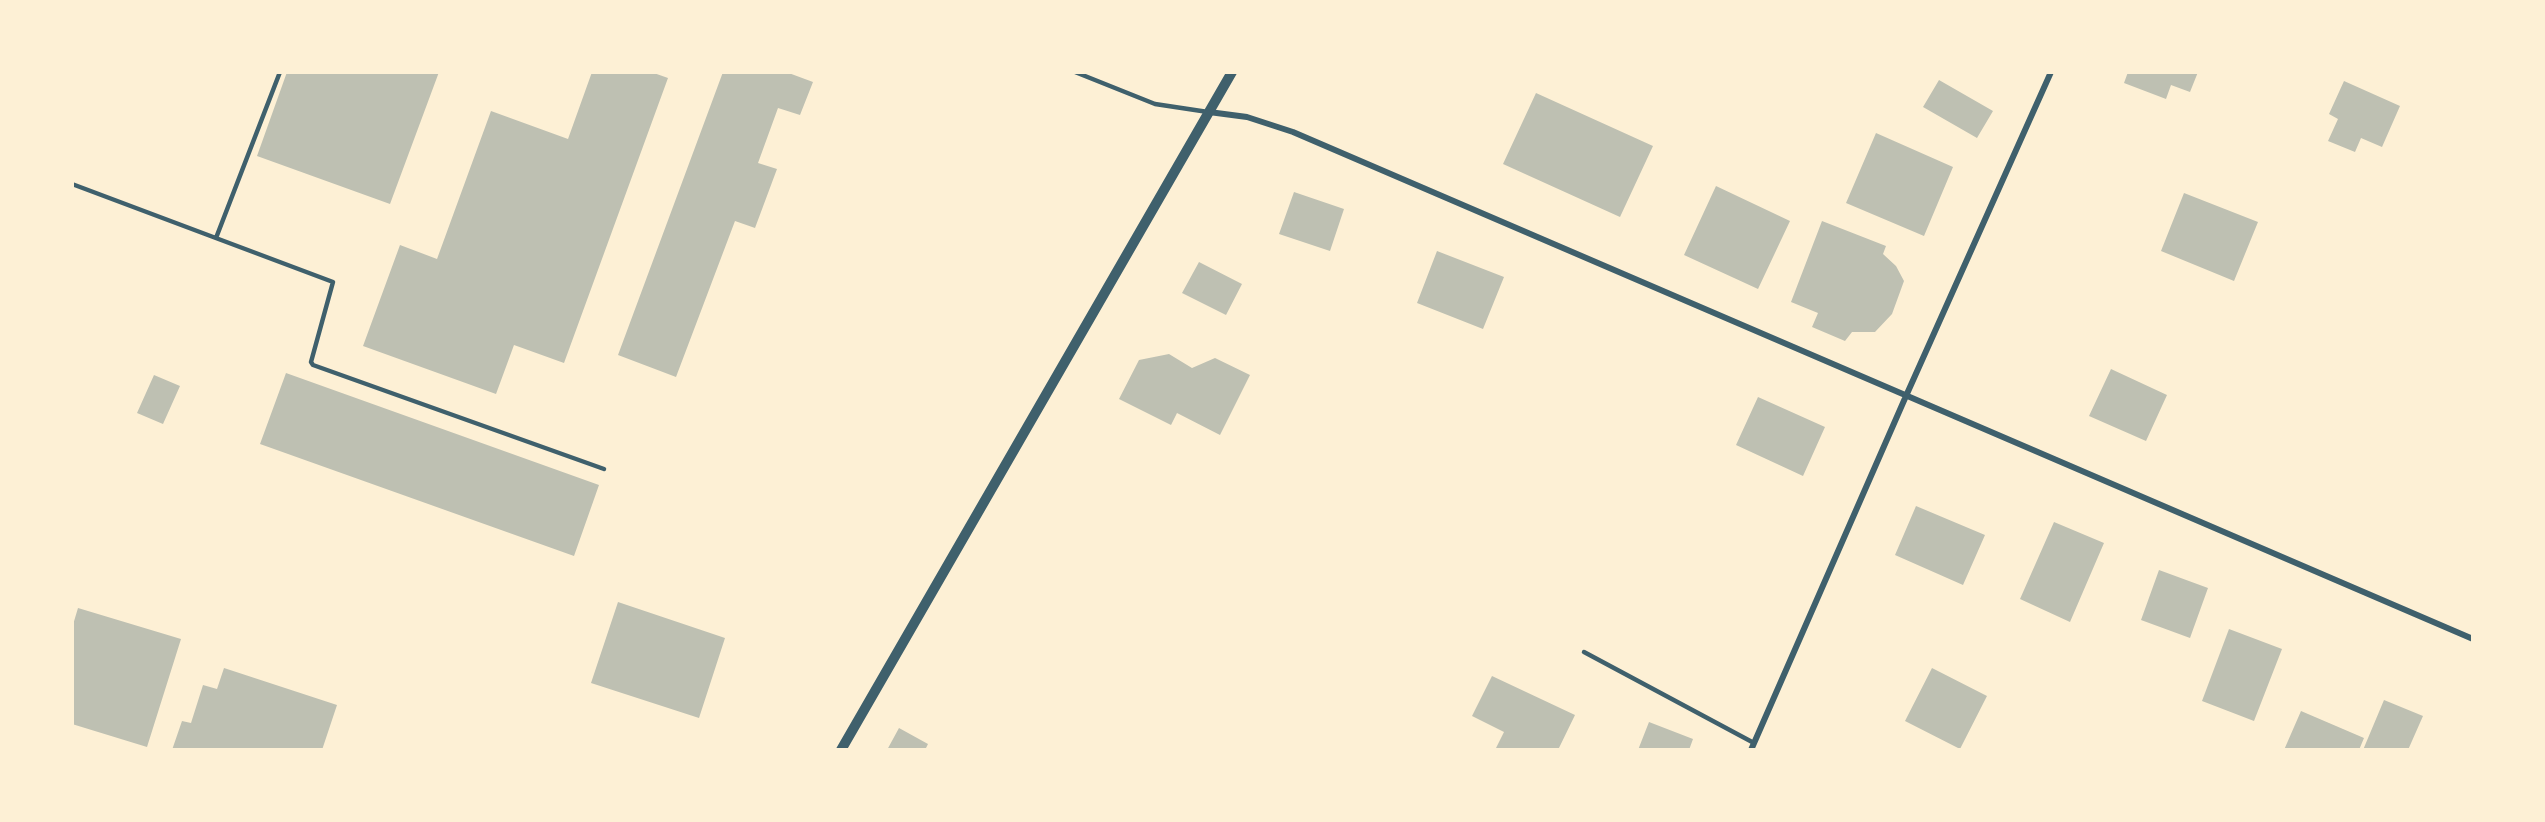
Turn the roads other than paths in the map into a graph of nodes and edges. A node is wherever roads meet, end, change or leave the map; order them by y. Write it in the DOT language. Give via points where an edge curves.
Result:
graph roads {
  1 [pos="280,72"];
  2 [pos="1075,72"];
  3 [pos="1232,72"];
  4 [pos="2051,72"];
  5 [pos="1208,112"];
  6 [pos="72,184"];
  7 [pos="216,238"];
  8 [pos="1906,396"];
  9 [pos="604,469"];
  10 [pos="2473,639"];
  11 [pos="1584,652"];
  12 [pos="1754,743"];
  13 [pos="841,750"];
  14 [pos="1751,750"];
  1 -- 7 [label="lane"];
  2 -- 5 [label="lane" via="1155,104"];
  3 -- 5 [label="street"];
  4 -- 8 [label="street"];
  5 -- 8 [label="street" via="1247,117 1293,132"];
  5 -- 13 [label="street"];
  6 -- 7 [label="lane"];
  7 -- 9 [label="lane" via="333,282 313,365"];
  8 -- 10 [label="street"];
  8 -- 12 [label="street"];
  11 -- 12 [label="lane"];
  12 -- 14 [label="street"];
}
